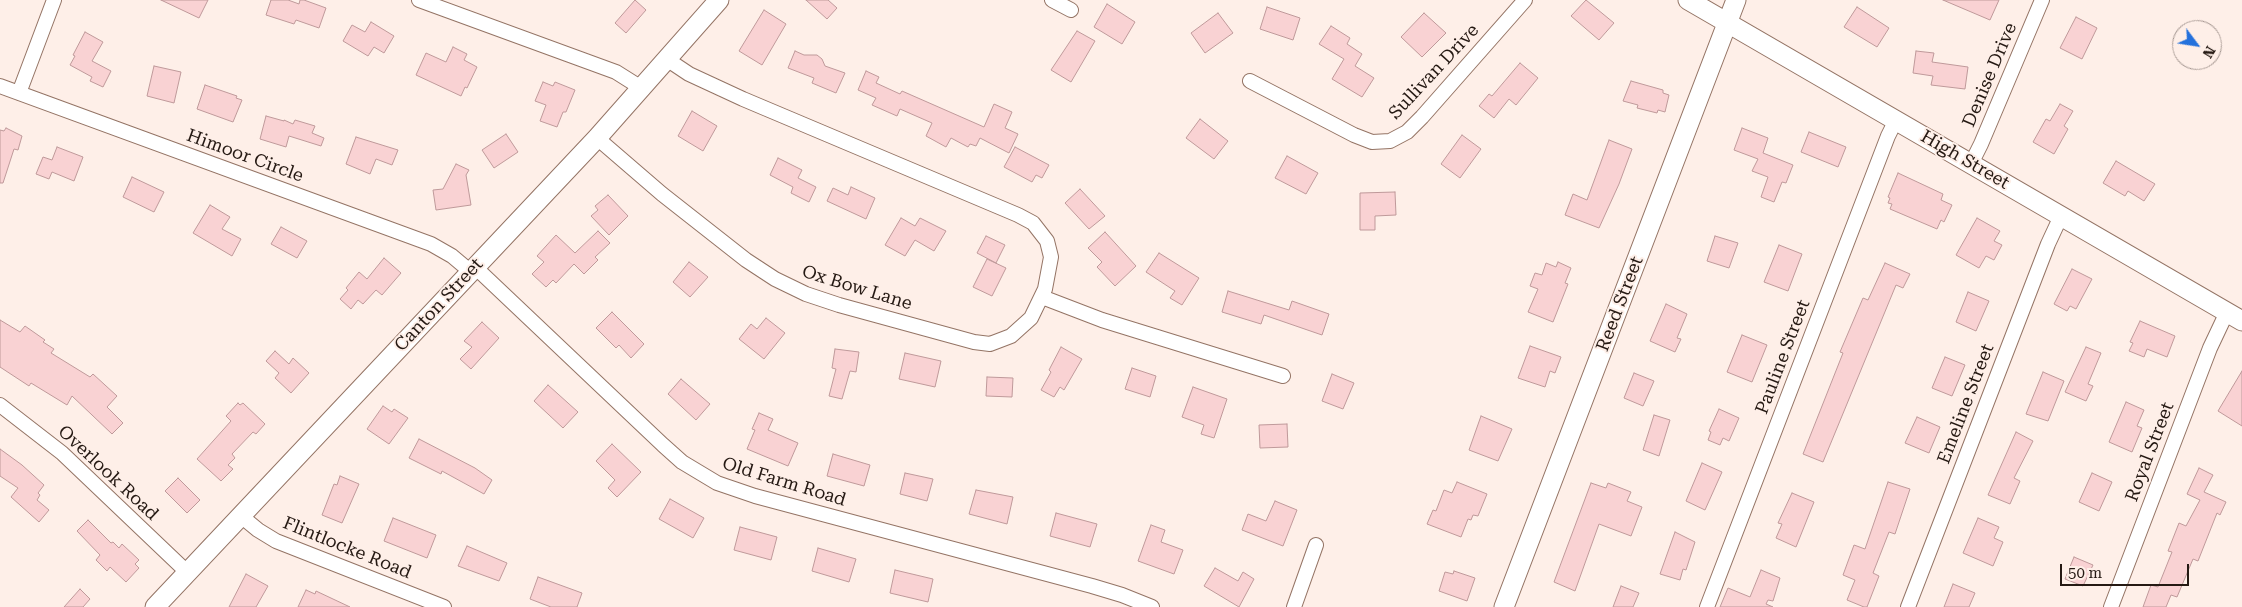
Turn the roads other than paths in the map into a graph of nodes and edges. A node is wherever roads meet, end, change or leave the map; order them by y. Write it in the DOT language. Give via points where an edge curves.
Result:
graph roads {
  1 [pos="54,0"];
  2 [pos="419,0"];
  3 [pos="720,0"];
  4 [pos="1052,0"];
  5 [pos="1525,0"];
  6 [pos="1688,0"];
  7 [pos="1736,0"];
  8 [pos="2042,0"];
  9 [pos="1071,10"];
  10 [pos="1727,22"];
  11 [pos="668,60"];
  12 [pos="1250,81"];
  13 [pos="0,86"];
  14 [pos="643,89"];
  15 [pos="19,93"];
  16 [pos="1896,120"];
  17 [pos="597,138"];
  18 [pos="1971,164"];
  19 [pos="2061,216"];
  20 [pos="473,270"];
  21 [pos="1042,297"];
  22 [pos="2234,317"];
  23 [pos="1283,376"];
  24 [pos="0,405"];
  25 [pos="241,516"];
  26 [pos="1316,545"];
  27 [pos="188,572"];
  28 [pos="155,607"];
  29 [pos="444,607"];
  30 [pos="1152,607"];
  31 [pos="1294,607"];
  32 [pos="1504,607"];
  33 [pos="1707,607"];
  34 [pos="1908,607"];
  35 [pos="2111,607"];
  1 -- 15 [label="street"];
  2 -- 14 [label="street" via="616,72"];
  3 -- 11 [label="main road, Canton Street"];
  4 -- 9 [label="street"];
  5 -- 12 [label="street, Sullivan Drive" via="1422,117 1407,132 1390,141 1372,142 1354,135"];
  6 -- 10 [label="main road, High Street"];
  7 -- 10 [label="main road, Reed Street"];
  8 -- 18 [label="street, Denise Drive"];
  10 -- 16 [label="main road, High Street"];
  10 -- 32 [label="main road, Reed Street"];
  11 -- 14 [label="main road, Canton Street"];
  11 -- 21 [label="street, Ox Bow Lane" via="689,74 752,103 1026,218 1039,228 1050,249 1050,265"];
  13 -- 15 [label="street, Himoor Circle"];
  14 -- 17 [label="main road, Canton Street"];
  15 -- 20 [label="street, Himoor Circle" via="430,244"];
  16 -- 18 [label="main road, High Street"];
  16 -- 33 [label="street, Pauline Street"];
  17 -- 20 [label="main road, Canton Street"];
  17 -- 21 [label="street, Ox Bow Lane" via="746,260 775,279 823,300 990,344 1004,340 1025,324"];
  18 -- 19 [label="main road, High Street"];
  19 -- 22 [label="main road, High Street"];
  19 -- 34 [label="street, Emeline Street"];
  20 -- 25 [label="main road, Canton Street"];
  20 -- 30 [label="street, Old Farm Road" via="663,445 717,483 1099,588"];
  21 -- 23 [label="street" via="1096,318"];
  22 -- 35 [label="street, Royal Street" via="2210,348"];
  24 -- 27 [label="street, Overlook Road" via="62,454"];
  25 -- 27 [label="main road, Canton Street"];
  25 -- 29 [label="street, Flintlocke Road" via="276,541"];
  26 -- 31 [label="street"];
  27 -- 28 [label="main road, Canton Street"];
}
